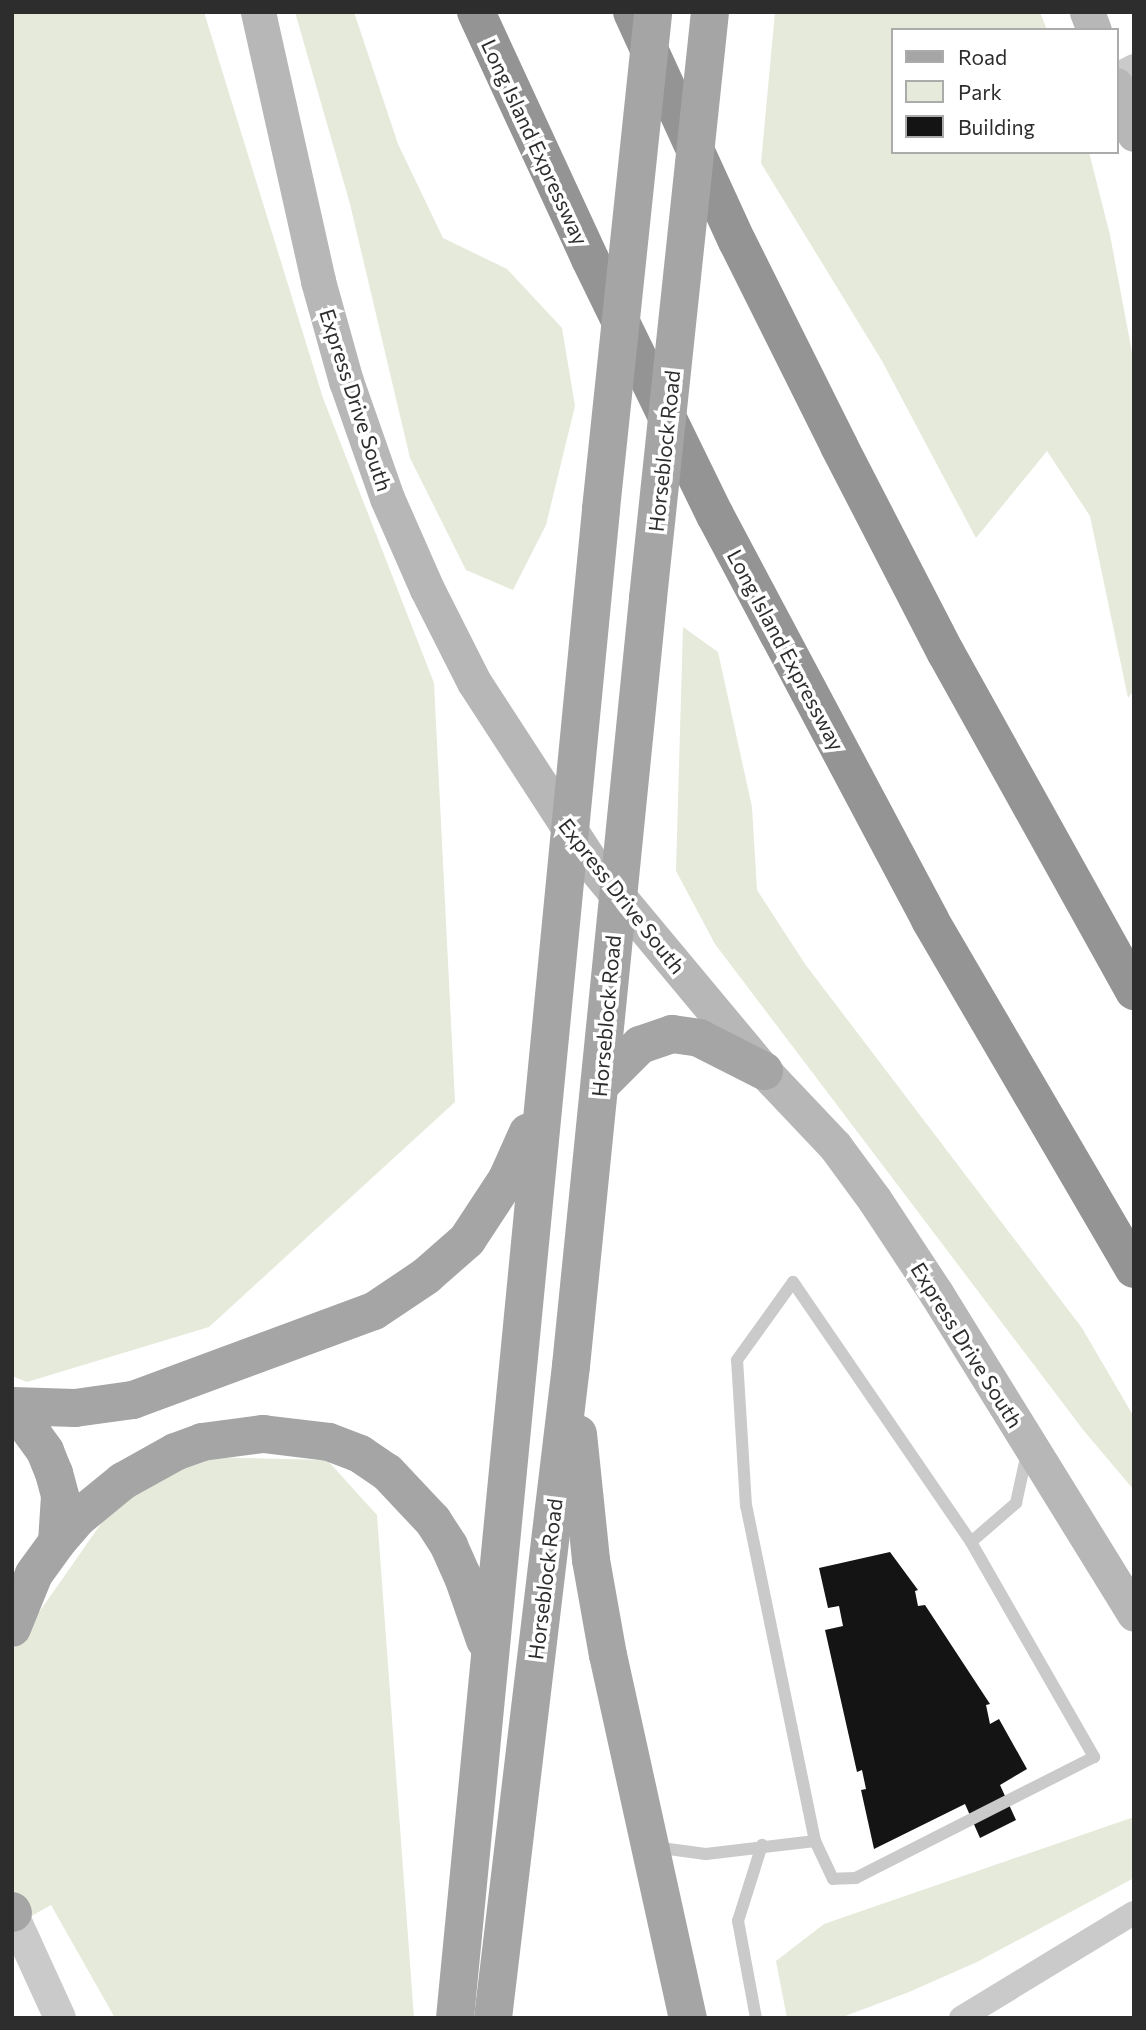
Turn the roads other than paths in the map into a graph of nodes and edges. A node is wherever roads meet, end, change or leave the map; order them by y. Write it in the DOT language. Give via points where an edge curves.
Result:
graph roads {
  1 [pos="258,12"];
  2 [pos="476,12"];
  3 [pos="632,12"];
  4 [pos="653,12"];
  5 [pos="710,12"];
  6 [pos="1134,66"];
  7 [pos="1118,74"];
  8 [pos="1118,90"];
  9 [pos="1134,134"];
  10 [pos="570,835"];
  11 [pos="618,896"];
  12 [pos="1134,991"];
  13 [pos="764,1071"];
  14 [pos="600,1085"];
  15 [pos="542,1102"];
  16 [pos="1134,1269"];
  17 [pos="571,1366"];
  18 [pos="12,1406"];
  19 [pos="12,1414"];
  20 [pos="1029,1446"];
  21 [pos="57,1542"];
  22 [pos="971,1542"];
  23 [pos="23,1579"];
  24 [pos="1134,1614"];
  25 [pos="12,1628"];
  26 [pos="489,1651"];
  27 [pos="815,1841"];
  28 [pos="762,1845"];
  29 [pos="650,1846"];
  30 [pos="12,1912"];
  31 [pos="1134,1913"];
  32 [pos="60,2018"];
  33 [pos="455,2018"];
  34 [pos="494,2018"];
  35 [pos="688,2018"];
  36 [pos="756,2018"];
  37 [pos="961,2018"];
  1 -- 10 [label="main road, Express Drive South" via="318,281 346,381 387,498 474,682"];
  2 -- 16 [label="highway, Long Island Expressway" via="727,539 930,920"];
  3 -- 12 [label="highway" via="737,241 852,471 946,653"];
  4 -- 10 [label="main road, bridge"];
  5 -- 11 [label="main road, Horseblock Road, bridge"];
  6 -- 7 [label="street"];
  8 -- 9 [label="main road"];
  10 -- 11 [label="main road, Express Drive South"];
  10 -- 15 [label="main road"];
  11 -- 13 [label="main road, Express Drive South"];
  11 -- 14 [label="main road, Horseblock Road"];
  13 -- 14 [label="main road" via="699,1038 671,1034 640,1045"];
  13 -- 20 [label="main road, Express Drive South" via="835,1146 874,1199"];
  14 -- 17 [label="main road, Horseblock Road"];
  15 -- 18 [label="main road" via="507,1179 467,1240 426,1276 374,1311 133,1400 75,1408"];
  15 -- 26 [label="main road"];
  17 -- 29 [label="main road" via="599,1608"];
  17 -- 34 [label="main road, Horseblock Road"];
  19 -- 21 [label="main road" via="45,1451 54,1473 60,1496"];
  20 -- 22 [label="lane" via="1016,1503"];
  20 -- 24 [label="main road, Express Drive South"];
  21 -- 23 [label="main road"];
  21 -- 26 [label="main road" via="123,1481 193,1446 263,1434 329,1442 360,1454 387,1472 433,1521 463,1577"];
  22 -- 27 [label="lane" via="1094,1757 856,1878 833,1879"];
  22 -- 27 [label="lane" via="793,1282 737,1360 746,1506"];
  23 -- 25 [label="main road"];
  26 -- 33 [label="main road"];
  27 -- 28 [label="lane"];
  28 -- 29 [label="lane" via="706,1854"];
  28 -- 36 [label="lane" via="738,1921"];
  29 -- 35 [label="main road"];
  30 -- 32 [label="street"];
  31 -- 37 [label="street"];
}
